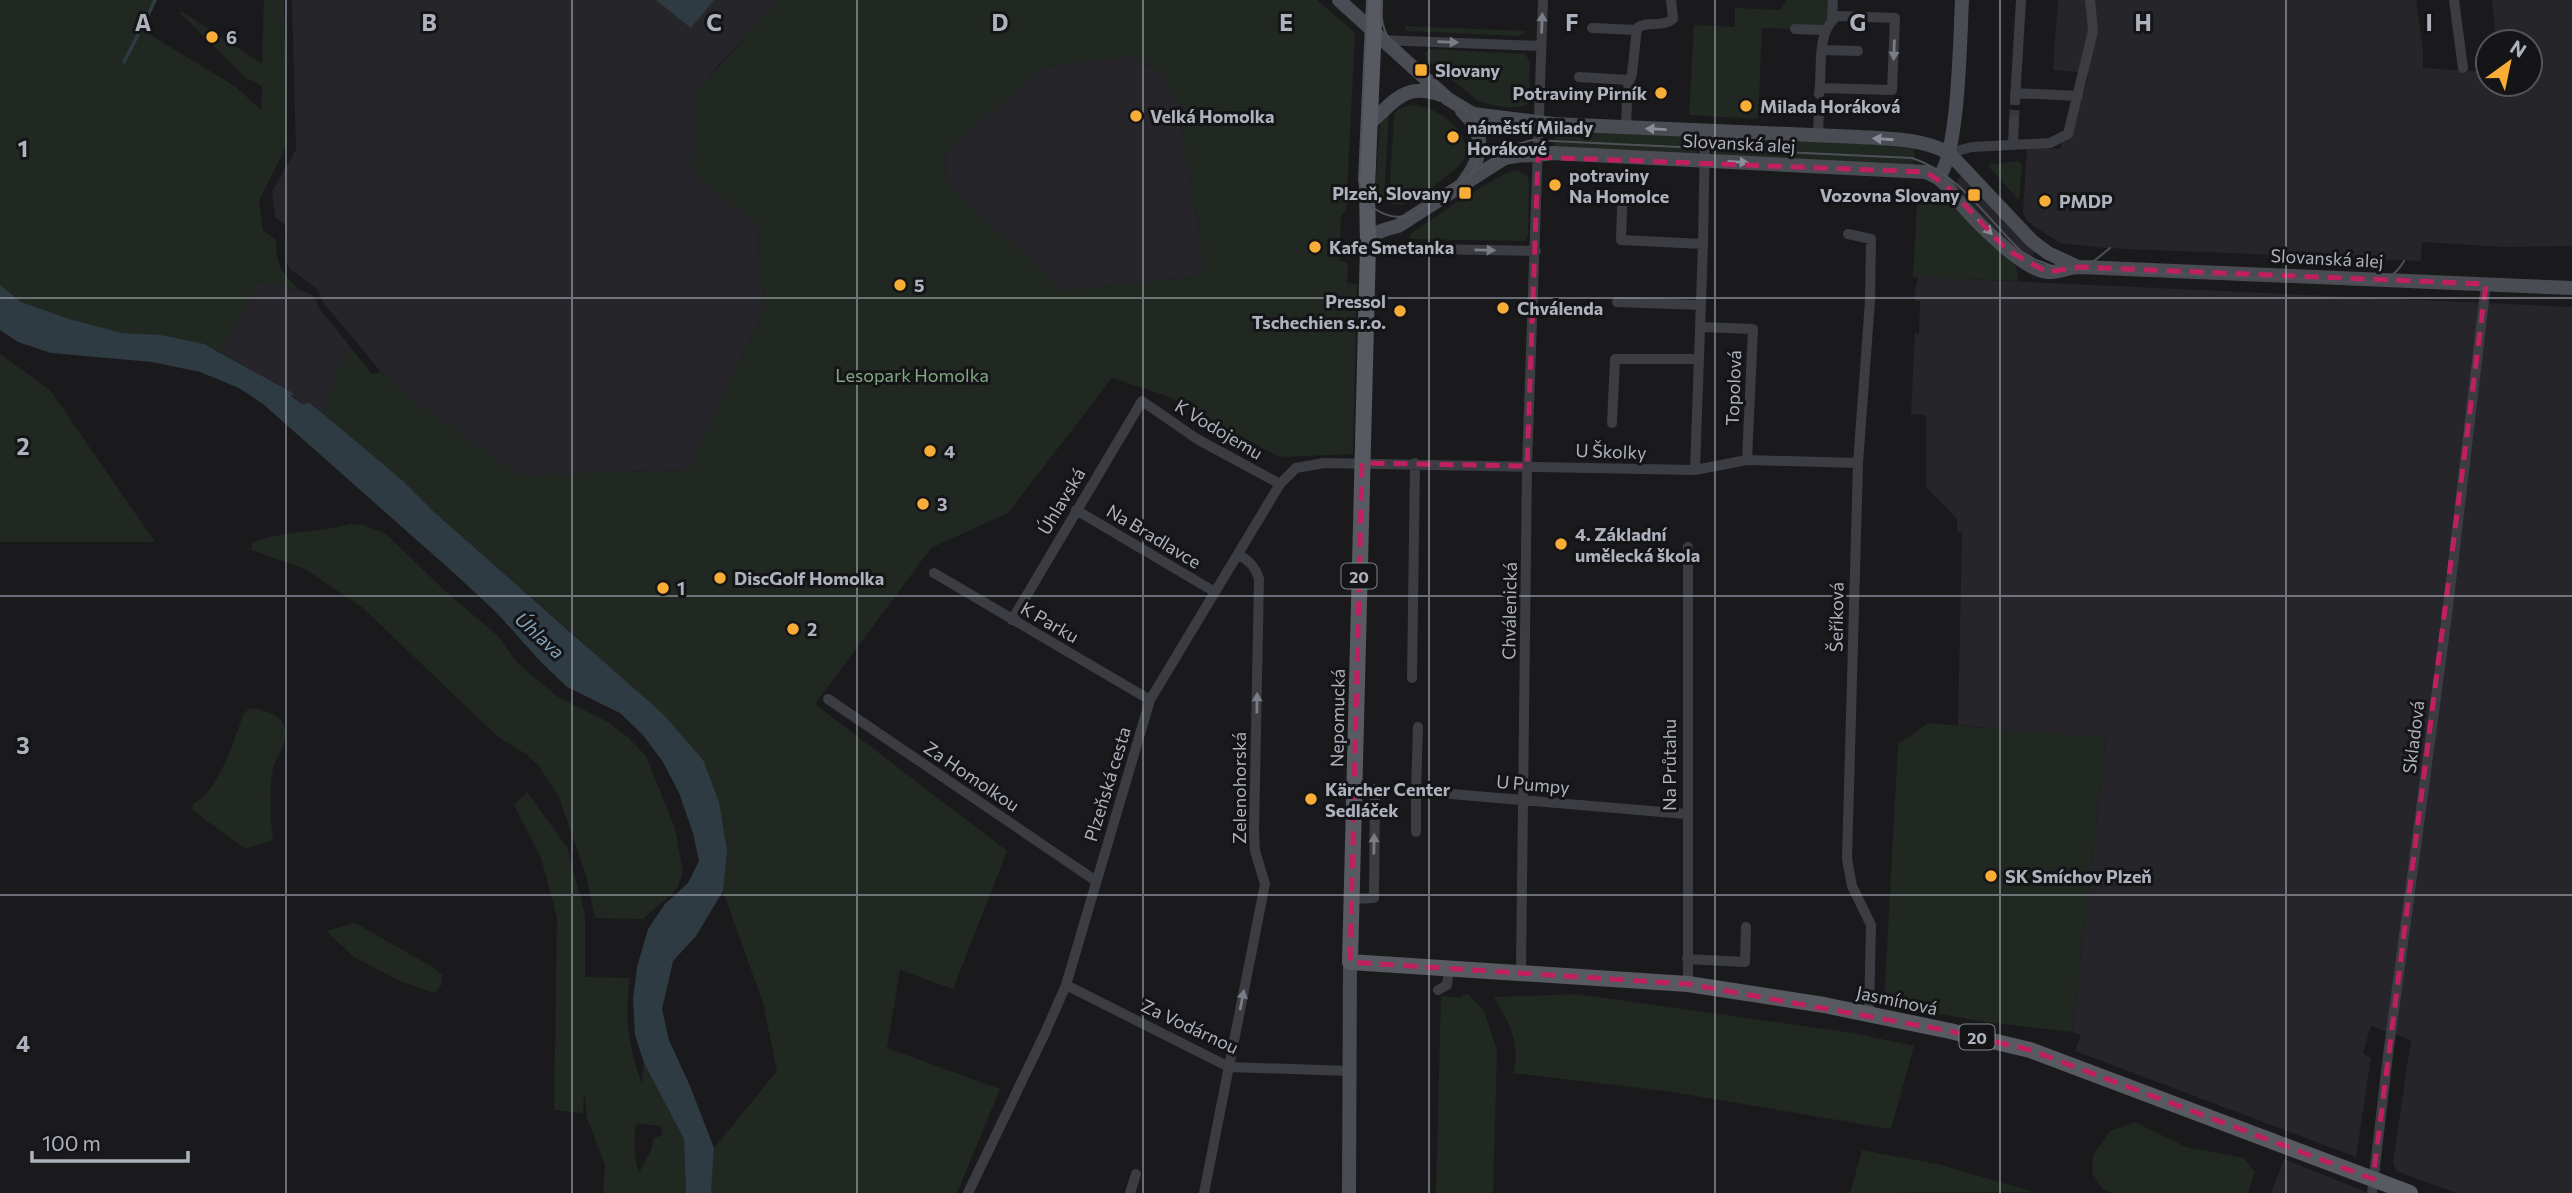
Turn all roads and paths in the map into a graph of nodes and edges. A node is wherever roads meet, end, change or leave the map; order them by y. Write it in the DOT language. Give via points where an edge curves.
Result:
graph roads {
  1 [pos="1339,0"];
  2 [pos="1375,0"];
  3 [pos="1543,0"];
  4 [pos="1671,0"];
  5 [pos="1833,0"];
  6 [pos="1962,0"];
  7 [pos="2021,0"];
  8 [pos="2090,0"];
  9 [pos="2454,0"];
  10 [pos="1835,18"];
  11 [pos="1592,28"];
  12 [pos="1795,29"];
  13 [pos="1636,30"];
  14 [pos="1824,30"];
  15 [pos="1377,36"];
  16 [pos="1541,46"];
  17 [pos="1822,50"];
  18 [pos="1858,51"];
  19 [pos="2463,68"];
  20 [pos="1579,77"];
  21 [pos="2078,96"];
  22 [pos="1627,101"];
  23 [pos="1452,102"];
  24 [pos="1819,109"];
  25 [pos="2014,120"];
  26 [pos="1371,122"];
  27 [pos="1539,122"];
  28 [pos="1626,127"];
  29 [pos="1705,130"];
  30 [pos="1818,136"];
  31 [pos="2013,144"];
  32 [pos="1949,153"];
  33 [pos="1538,157"];
  34 [pos="1704,161"];
  35 [pos="1938,178"];
  36 [pos="1458,188"];
  37 [pos="1622,208"];
  38 [pos="1368,214"];
  39 [pos="1390,228"];
  40 [pos="1848,234"];
  41 [pos="1703,244"];
  42 [pos="1368,246"];
  43 [pos="1536,251"];
  44 [pos="2080,267"];
  45 [pos="2486,284"];
  46 [pos="2572,288"];
  47 [pos="1617,302"];
  48 [pos="1701,304"];
  49 [pos="1700,327"];
  50 [pos="1699,359"];
  51 [pos="1142,401"];
  52 [pos="1612,423"];
  53 [pos="1747,460"];
  54 [pos="1362,463"];
  55 [pos="1415,463"];
  56 [pos="1858,463"];
  57 [pos="1527,466"];
  58 [pos="1695,470"];
  59 [pos="1280,484"];
  60 [pos="1076,510"];
  61 [pos="1688,547"];
  62 [pos="1238,554"];
  63 [pos="934,573"];
  64 [pos="1215,592"];
  65 [pos="1012,620"];
  66 [pos="1412,678"];
  67 [pos="828,699"];
  68 [pos="1150,700"];
  69 [pos="1418,727"];
  70 [pos="1375,789"];
  71 [pos="1416,792"];
  72 [pos="1524,801"];
  73 [pos="1686,814"];
  74 [pos="1416,832"];
  75 [pos="1096,881"];
  76 [pos="1352,899"];
  77 [pos="1746,927"];
  78 [pos="1687,959"];
  79 [pos="1350,962"];
  80 [pos="1449,968"];
  81 [pos="1521,971"];
  82 [pos="1688,984"];
  83 [pos="1066,985"];
  84 [pos="1438,990"];
  85 [pos="1869,1014"];
  86 [pos="1229,1067"];
  87 [pos="1350,1071"];
  88 [pos="1136,1174"];
  89 [pos="2373,1186"];
  90 [pos="968,1193"];
  91 [pos="1130,1193"];
  92 [pos="1204,1193"];
  93 [pos="1349,1193"];
  94 [pos="2410,1193"];
  1 -- 15 [label="main road"];
  2 -- 15 [label="main road, 20"];
  16 -- 3 [label="street, one-way"];
  4 -- 13 [label="street" via="1673,19 1668,24 1640,24"];
  5 -- 10 [label="street"];
  6 -- 32 [label="main road"];
  7 -- 21 [label="street" via="2015,97"];
  8 -- 21 [label="street, Slovanská alej" via="2093,31"];
  9 -- 19 [label="street"];
  10 -- 14 [label="street"];
  10 -- 17 [label="street, one-way" via="1895,18 1892,90 1820,91"];
  11 -- 13 [label="street"];
  12 -- 14 [label="street"];
  13 -- 20 [label="street" via="1628,83"];
  14 -- 17 [label="street"];
  15 -- 16 [label="street, one-way"];
  15 -- 23 [label="main road"];
  15 -- 26 [label="main road, 20"];
  16 -- 27 [label="street"];
  17 -- 18 [label="street"];
  21 -- 31 [label="street, Slovanská alej" via="2065,137 2050,143"];
  22 -- 28 [label="street"];
  23 -- 26 [label="main road" via="1417,90 1387,105"];
  23 -- 27 [label="main road" via="1482,116"];
  23 -- 36 [label="main road" via="1474,125 1480,142 1475,165"];
  24 -- 30 [label="street"];
  25 -- 31 [label="street"];
  26 -- 38 [label="main road, 20"];
  27 -- 28 [label="main road, Slovanská alej"];
  27 -- 33 [label="street"];
  29 -- 28 [label="main road, Slovanská alej, one-way"];
  29 -- 30 [label="main road, Slovanská alej"];
  29 -- 34 [label="street, Topolová"];
  32 -- 30 [label="main road, Slovanská alej, one-way" via="1918,142"];
  31 -- 32 [label="street, Slovanská alej"];
  32 -- 35 [label="main road"];
  32 -- 44 [label="main road, Slovanská alej" via="2032,242"];
  33 -- 34 [label="main road, Slovanská alej" via="1552,153"];
  33 -- 36 [label="main road" via="1508,157"];
  33 -- 43 [label="street"];
  34 -- 35 [label="main road, Slovanská alej, one-way" via="1903,170"];
  34 -- 41 [label="street, Topolová"];
  35 -- 44 [label="main road, Slovanská alej, one-way" via="2024,262 2048,272"];
  36 -- 39 [label="main road"];
  37 -- 41 [label="street" via="1622,240"];
  38 -- 39 [label="main road"];
  38 -- 42 [label="main road, 20"];
  39 -- 42 [label="main road" via="1377,233"];
  40 -- 56 [label="street, Šeříková" via="1871,239"];
  41 -- 48 [label="street, Topolová"];
  42 -- 43 [label="street, one-way"];
  42 -- 54 [label="main road, Nepomucká / 20"];
  43 -- 57 [label="street, Chválenická"];
  44 -- 45 [label="main road, Slovanská alej"];
  45 -- 46 [label="main road, Slovanská alej"];
  45 -- 89 [label="street, Skladová"];
  47 -- 48 [label="street"];
  48 -- 49 [label="street, Topolová"];
  49 -- 50 [label="street, Topolová"];
  49 -- 53 [label="street, Topolová" via="1753,329"];
  50 -- 52 [label="street, Topolová" via="1615,359"];
  50 -- 58 [label="street, Topolová"];
  51 -- 59 [label="street, K Vodojemu" via="1197,439"];
  51 -- 60 [label="street, Úhlavská"];
  53 -- 56 [label="street, U Školky"];
  53 -- 58 [label="street, U Školky"];
  54 -- 55 [label="street, U Školky"];
  54 -- 59 [label="street, Plzeňská cesta" via="1296,468"];
  54 -- 76 [label="main road, Nepomucká / 20"];
  55 -- 57 [label="street, U Školky"];
  55 -- 66 [label="street"];
  56 -- 85 [label="street, Šeříková" via="1847,859 1852,886 1871,925"];
  57 -- 58 [label="street, U Školky"];
  57 -- 72 [label="street, Chválenická"];
  59 -- 62 [label="street, Plzeňská cesta"];
  60 -- 64 [label="street, Na Bradlavce"];
  60 -- 65 [label="street, Úhlavská"];
  61 -- 73 [label="street, Na Průtahu"];
  62 -- 64 [label="street, Plzeňská cesta"];
  86 -- 62 [label="street, Zelenohorská, one-way" via="1265,884 1254,832 1259,579 1256,569"];
  63 -- 65 [label="street, K Parku"];
  64 -- 68 [label="street, Plzeňská cesta"];
  65 -- 68 [label="street, K Parku"];
  67 -- 75 [label="street, Za Homolkou"];
  68 -- 75 [label="street, Plzeňská cesta"];
  69 -- 71 [label="street"];
  76 -- 70 [label="street, one-way" via="1374,898"];
  71 -- 72 [label="street, U Pumpy"];
  71 -- 74 [label="street"];
  72 -- 73 [label="street, U Pumpy"];
  72 -- 81 [label="street, Chválenická"];
  73 -- 78 [label="street, Na Průtahu"];
  75 -- 83 [label="street, Plzeňská cesta"];
  76 -- 79 [label="main road, Nepomucká / 20"];
  77 -- 78 [label="street" via="1745,962"];
  78 -- 82 [label="street, Na Průtahu"];
  79 -- 80 [label="main road, Jasmínová / 20"];
  79 -- 87 [label="main road, Nepomucká"];
  80 -- 81 [label="main road, Jasmínová / 20"];
  80 -- 84 [label="street" via="1447,985"];
  81 -- 82 [label="main road, Jasmínová / 20"];
  82 -- 85 [label="main road, Jasmínová / 20"];
  83 -- 86 [label="street, Za Vodárnou"];
  83 -- 90 [label="street, Plzeňská cesta"];
  85 -- 89 [label="main road, Jasmínová / 20" via="2029,1050"];
  86 -- 87 [label="street, Za Vodárnou"];
  86 -- 92 [label="street, Zelenohorská"];
  87 -- 93 [label="main road, Nepomucká"];
  88 -- 91 [label="street"];
  89 -- 94 [label="main road, Jasmínová / 20"];
}
